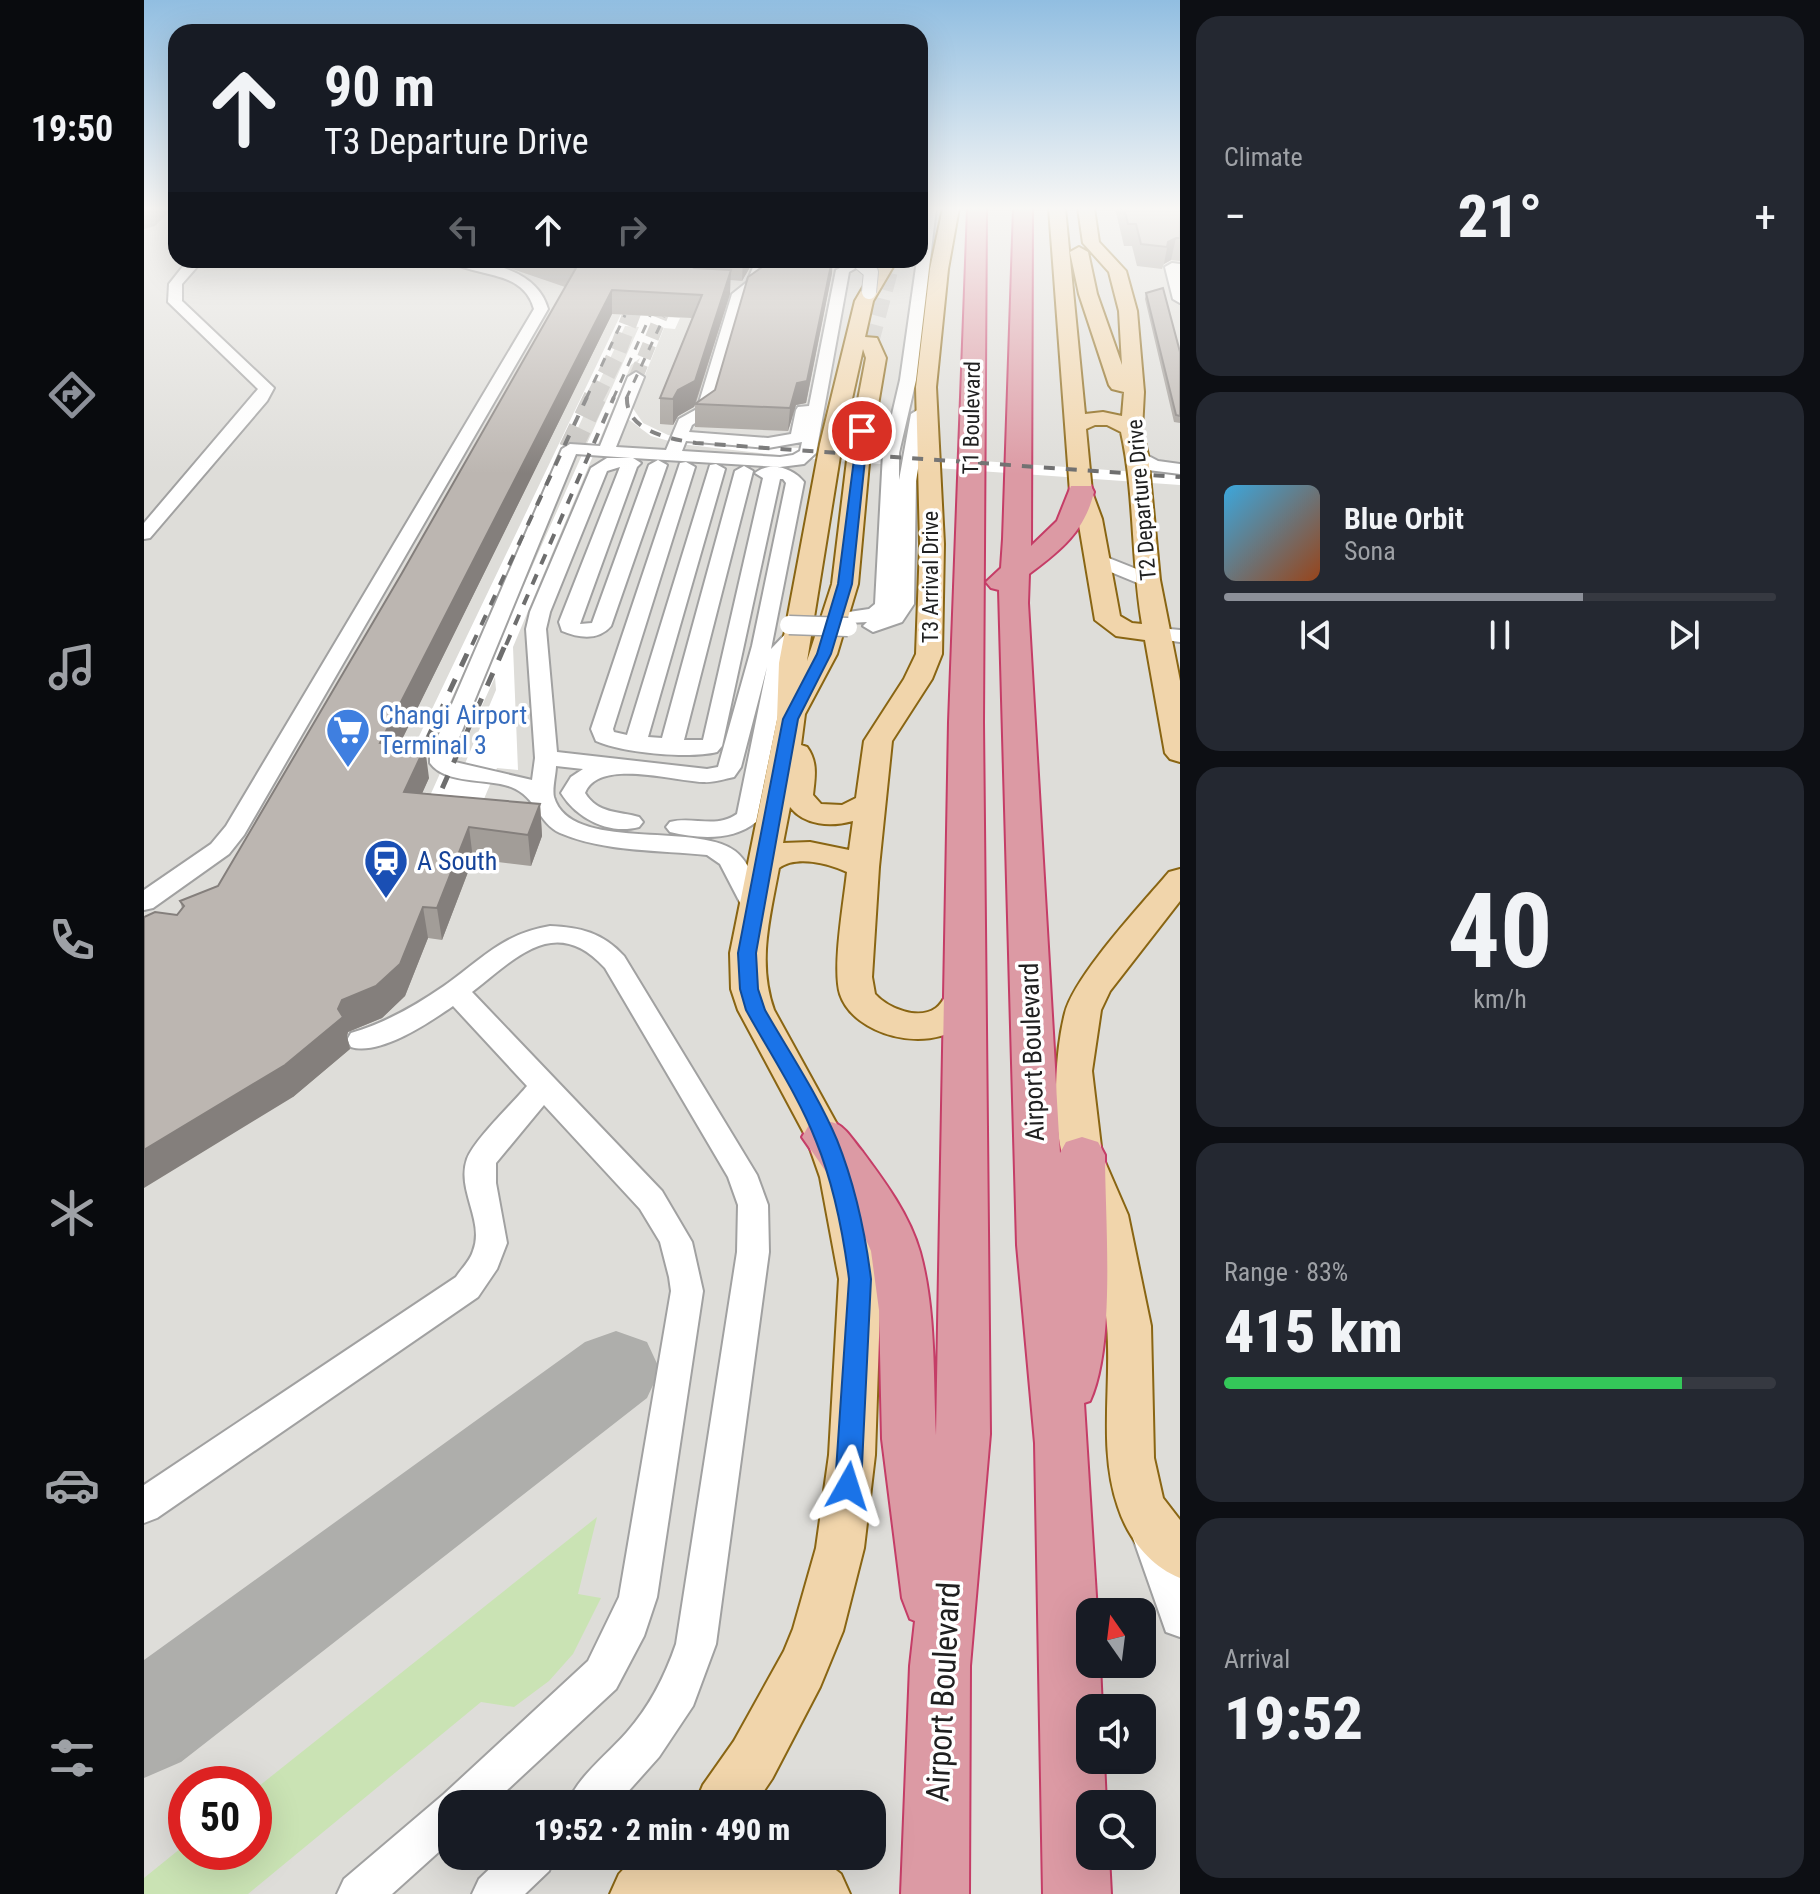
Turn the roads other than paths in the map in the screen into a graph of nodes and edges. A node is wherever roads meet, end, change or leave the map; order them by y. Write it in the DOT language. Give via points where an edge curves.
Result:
graph roads {
  1 [pos="173,296"];
  2 [pos="535,296"];
  3 [pos="738,296"];
  4 [pos="829,296"];
  5 [pos="843,296"];
  6 [pos="867,296"];
  7 [pos="924,296"];
  8 [pos="929,296"];
  9 [pos="974,296"];
  10 [pos="1012,296"];
  11 [pos="1023,296"];
  12 [pos="1064,296"];
  13 [pos="1089,296"];
  14 [pos="1124,296"];
  15 [pos="1023,318"];
  16 [pos="870,342"];
  17 [pos="636,377"];
  18 [pos="926,387"];
  19 [pos="1132,422"];
  20 [pos="1075,428"];
  21 [pos="679,436"];
  22 [pos="606,451"];
  23 [pos="808,453"];
  24 [pos="1137,455"];
  25 [pos="672,462"];
  26 [pos="630,463"];
  27 [pos="716,469"];
  28 [pos="1180,469"];
  29 [pos="744,471"];
  30 [pos="773,473"];
  31 [pos="824,485"];
  32 [pos="1081,492"];
  33 [pos="144,534"];
  34 [pos="1096,559"];
  35 [pos="523,561"];
  36 [pos="1147,580"];
  37 [pos="774,591"];
  38 [pos="793,622"];
  39 [pos="849,622"];
  40 [pos="969,627"];
  41 [pos="536,641"];
  42 [pos="1171,645"];
  43 [pos="762,646"];
  44 [pos="790,724"];
  45 [pos="636,742"];
  46 [pos="671,746"];
  47 [pos="1180,753"];
  48 [pos="546,758"];
  49 [pos="616,766"];
  50 [pos="542,796"];
  51 [pos="870,802"];
  52 [pos="763,865"];
  53 [pos="863,867"];
  54 [pos="1180,879"];
  55 [pos="148,907"];
  56 [pos="756,910"];
  57 [pos="456,992"];
  58 [pos="963,995"];
  59 [pos="361,1040"];
  60 [pos="543,1087"];
  61 [pos="825,1137"];
  62 [pos="1082,1155"];
  63 [pos="1062,1443"];
  64 [pos="144,1506"];
  65 [pos="1142,1508"];
  66 [pos="1180,1554"];
  67 [pos="1180,1618"];
  68 [pos="940,1666"];
  69 [pos="477,1790"];
  70 [pos="601,1790"];
  71 [pos="732,1790"];
  72 [pos="438,1824"];
  73 [pos="519,1870"];
  74 [pos="662,1870"];
  75 [pos="359,1894"];
  76 [pos="494,1894"];
  77 [pos="639,1894"];
  78 [pos="683,1894"];
  79 [pos="821,1894"];
  80 [pos="935,1894"];
  81 [pos="1077,1894"];
  1 -- 33 [label="lane" via="260,379 265,391"];
  2 -- 55 [label="lane" via="541,309 467,442 236,830"];
  3 -- 21 [label="lane" via="704,412 685,422"];
  4 -- 21 [label="lane" via="798,438 768,443"];
  5 -- 23 [label="lane"];
  6 -- 31 [label="main road"];
  7 -- 39 [label="lane" via="891,453 885,606"];
  8 -- 18 [label="main road, T3 Arrival Drive"];
  9 -- 40 [label="highway, T1 Boulevard"];
  10 -- 15 [label="highway"];
  11 -- 15 [label="highway, Airport Boulevard"];
  12 -- 20 [label="main road"];
  13 -- 19 [label="main road"];
  14 -- 19 [label="main road, T2 Departure Drive"];
  15 -- 63 [label="highway, Airport Boulevard" via="1015,672 1041,1245"];
  16 -- 44 [label="main road" via="876,358 859,452 845,584 824,654"];
  17 -- 22 [label="lane"];
  18 -- 39 [label="lane" via="907,481 903,609 879,625"];
  18 -- 51 [label="main road, T3 Arrival Drive" via="932,544 929,654 878,741"];
  19 -- 20 [label="main road" via="1103,418 1085,420"];
  19 -- 24 [label="main road, T2 Departure Drive"];
  20 -- 32 [label="main road"];
  21 -- 25 [label="lane"];
  22 -- 25 [label="lane"];
  22 -- 35 [label="lane" via="570,449"];
  23 -- 25 [label="lane" via="780,462"];
  23 -- 31 [label="lane"];
  24 -- 28 [label="lane" via="1154,466"];
  24 -- 36 [label="main road, T2 Departure Drive"];
  25 -- 26 [label="lane"];
  25 -- 26 [label="lane" via="601,626 574,630 569,622"];
  25 -- 27 [label="lane"];
  25 -- 45 [label="lane" via="602,729 615,741"];
  26 -- 41 [label="lane" via="600,468 540,612"];
  27 -- 29 [label="lane"];
  27 -- 45 [label="lane"];
  29 -- 30 [label="lane"];
  29 -- 46 [label="lane"];
  30 -- 37 [label="lane" via="795,478"];
  30 -- 46 [label="lane" via="714,741 709,747"];
  31 -- 38 [label="main road"];
  32 -- 34 [label="main road"];
  32 -- 40 [label="highway" via="1067,530 991,591"];
  34 -- 36 [label="lane"];
  34 -- 42 [label="main road" via="1108,620"];
  35 -- 41 [label="lane"];
  35 -- 50 [label="lane" via="441,763 514,780"];
  36 -- 42 [label="main road, T2 Departure Drive"];
  37 -- 38 [label="lane"];
  37 -- 43 [label="lane"];
  38 -- 39 [label="lane, bridge"];
  38 -- 43 [label="lane" via="772,632"];
  38 -- 44 [label="main road"];
  38 -- 49 [label="lane" via="779,658 750,810 742,822 707,830 599,818 577,802 575,784"];
  40 -- 58 [label="highway, Airport Boulevard"];
  41 -- 48 [label="lane"];
  42 -- 47 [label="main road, T2 Departure Drive"];
  43 -- 49 [label="lane" via="726,772 707,776"];
  44 -- 51 [label="main road" via="801,765 800,802 816,812 839,815 860,811"];
  44 -- 52 [label="main road"];
  45 -- 46 [label="lane"];
  48 -- 49 [label="lane"];
  48 -- 50 [label="lane"];
  50 -- 56 [label="lane" via="548,810 567,827 596,836 699,845 722,853 737,869"];
  51 -- 53 [label="main road, T3 Arrival Drive"];
  52 -- 53 [label="main road" via="793,852 851,859"];
  52 -- 56 [label="main road"];
  53 -- 58 [label="main road, T3 Arrival Drive" via="855,977 864,1005 893,1021 924,1024 945,1020"];
  54 -- 62 [label="main road" via="1107,969 1083,1010 1073,1071"];
  56 -- 61 [label="main road" via="747,953 749,989 769,1038"];
  57 -- 59 [label="lane" via="380,1036"];
  57 -- 60 [label="lane"];
  57 -- 70 [label="lane" via="522,939 556,934 601,946 742,1175 753,1205 753,1252 696,1644 679,1692 645,1743"];
  58 -- 68 [label="highway, Airport Boulevard" via="963,1434"];
  60 -- 64 [label="lane" via="482,1159 478,1172 493,1227 488,1256 467,1287"];
  60 -- 69 [label="lane" via="669,1224 680,1247 687,1291 630,1622 602,1675"];
  61 -- 68 [label="highway" via="874,1203 895,1251 904,1310 909,1439"];
  61 -- 71 [label="main road" via="840,1177 860,1279 852,1455 840,1548 802,1669"];
  62 -- 63 [label="highway" via="1080,1321"];
  62 -- 65 [label="main road" via="1108,1215 1129,1326 1131,1458"];
  63 -- 81 [label="highway, Airport Boulevard"];
  65 -- 66 [label="main road"];
  65 -- 67 [label="lane"];
  68 -- 80 [label="highway, Airport Boulevard"];
  72 -- 75 [label="lane"];
  73 -- 76 [label="lane"];
  74 -- 77 [label="main road"];
  78 -- 79 [label="main road" via="710,1875 763,1865 792,1872"];
}
